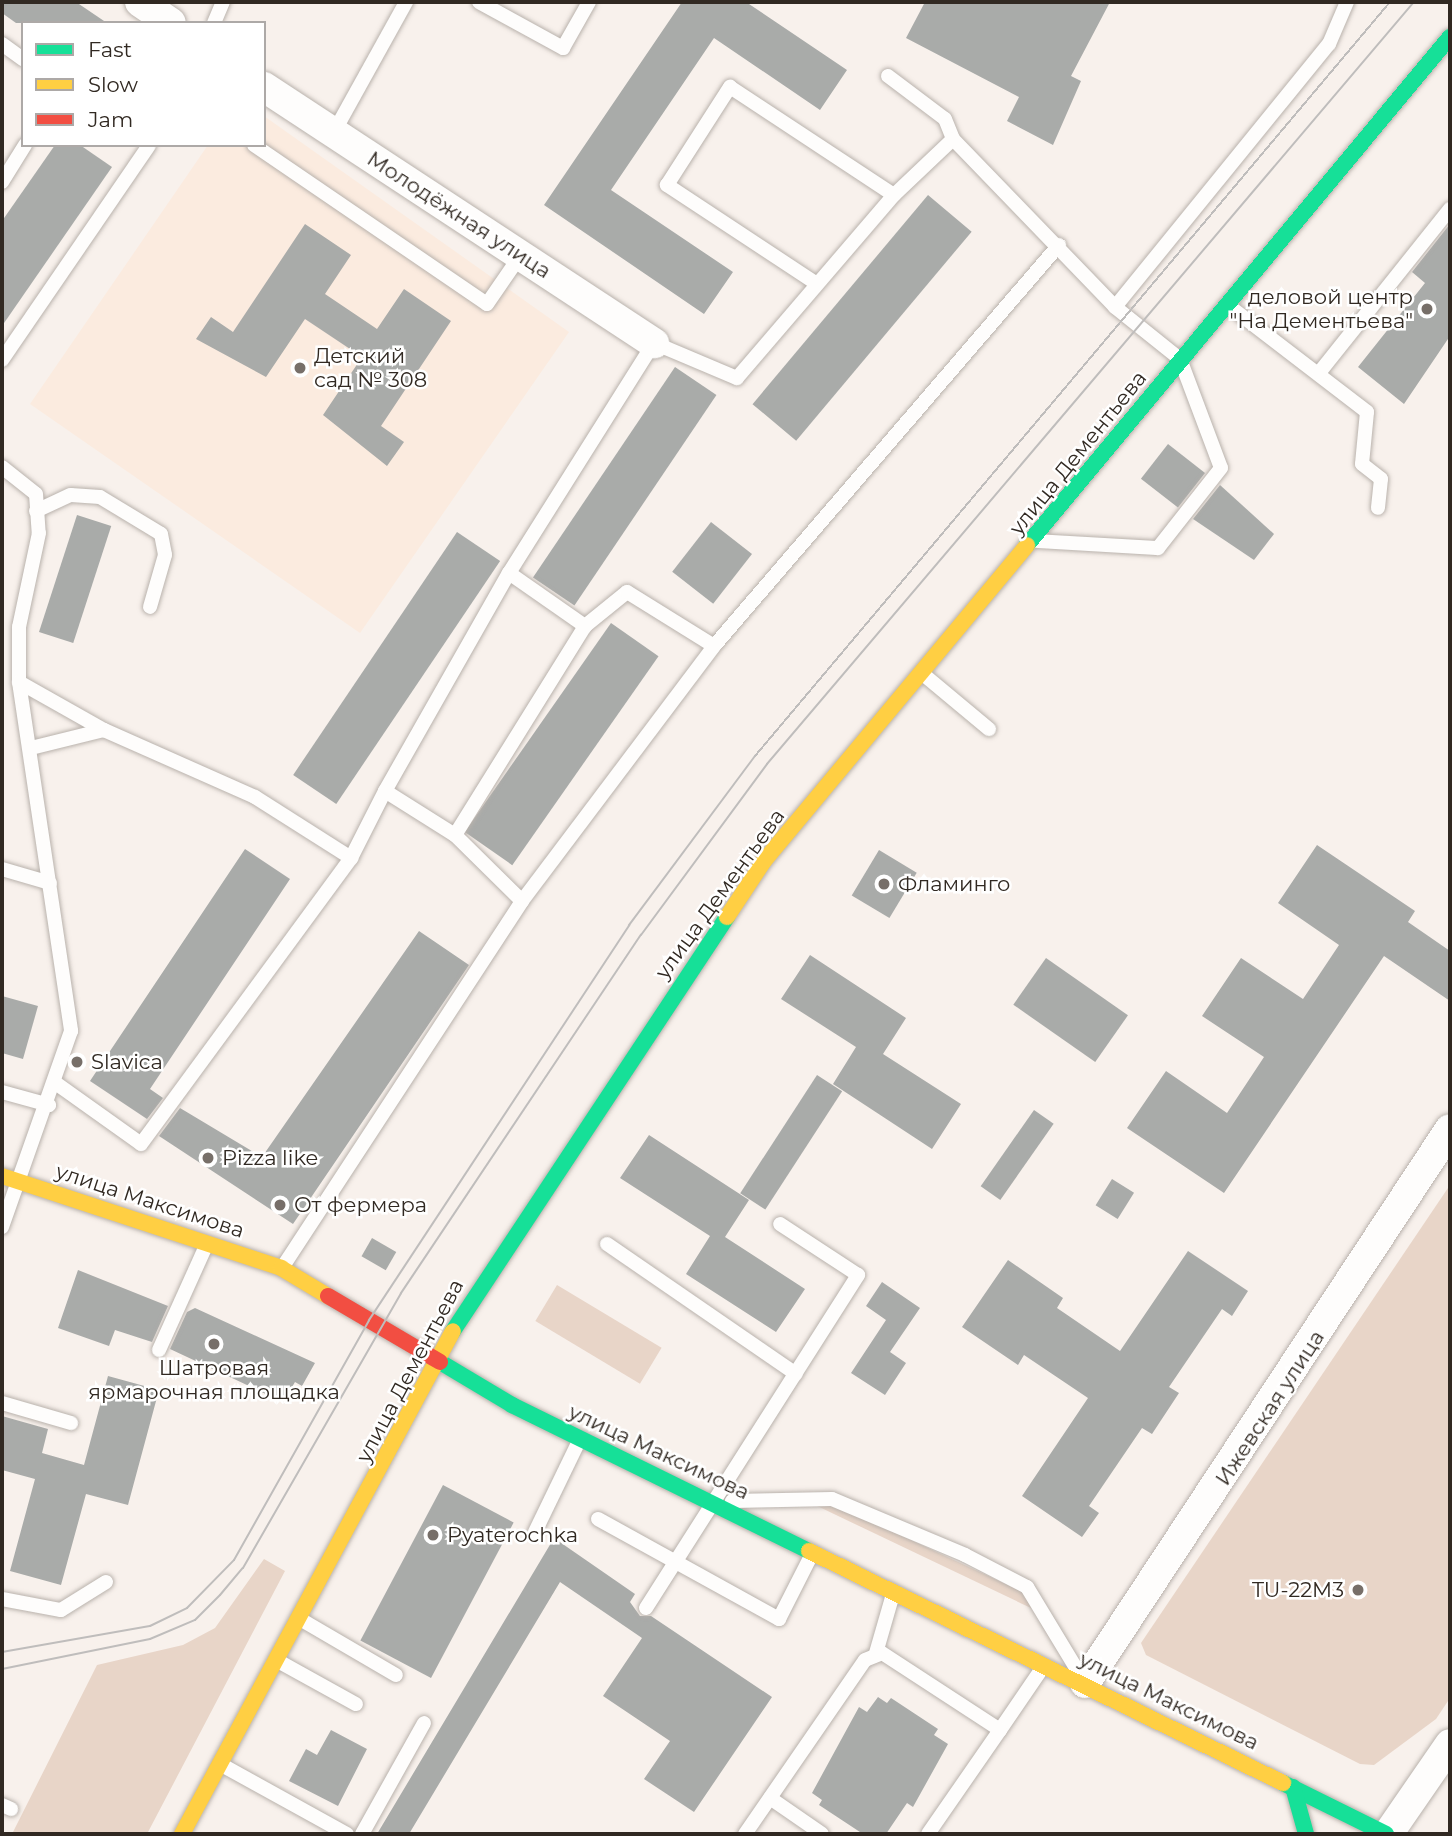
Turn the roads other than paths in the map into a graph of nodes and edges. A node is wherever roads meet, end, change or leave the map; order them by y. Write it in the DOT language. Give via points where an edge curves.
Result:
graph roads {
  1 [pos="140,2"];
  2 [pos="223,2"];
  3 [pos="406,2"];
  4 [pos="479,2"];
  5 [pos="589,2"];
  6 [pos="1347,2"];
  7 [pos="168,21"];
  8 [pos="215,21"];
  9 [pos="1450,37"];
  10 [pos="2,44"];
  11 [pos="21,58"];
  12 [pos="888,76"];
  13 [pos="266,88"];
  14 [pos="334,132"];
  15 [pos="953,139"];
  16 [pos="24,147"];
  17 [pos="148,147"];
  18 [pos="257,147"];
  19 [pos="2,182"];
  20 [pos="894,195"];
  21 [pos="1450,209"];
  22 [pos="1059,245"];
  23 [pos="520,256"];
  24 [pos="817,284"];
  25 [pos="1226,304"];
  26 [pos="1115,307"];
  27 [pos="654,343"];
  28 [pos="1181,359"];
  29 [pos="2,360"];
  30 [pos="1319,373"];
  31 [pos="2,467"];
  32 [pos="1378,508"];
  33 [pos="36,511"];
  34 [pos="1034,541"];
  35 [pos="509,573"];
  36 [pos="150,607"];
  37 [pos="585,626"];
  38 [pos="714,646"];
  39 [pos="921,672"];
  40 [pos="19,682"];
  41 [pos="989,729"];
  42 [pos="104,730"];
  43 [pos="31,748"];
  44 [pos="385,791"];
  45 [pos="455,835"];
  46 [pos="351,858"];
  47 [pos="2,869"];
  48 [pos="50,883"];
  49 [pos="522,901"];
  50 [pos="57,1084"];
  51 [pos="2,1091"];
  52 [pos="49,1105"];
  53 [pos="1450,1129"];
  54 [pos="2,1176"];
  55 [pos="23,1182"];
  56 [pos="780,1224"];
  57 [pos="2,1227"];
  58 [pos="209,1240"];
  59 [pos="607,1244"];
  60 [pos="281,1268"];
  61 [pos="159,1350"];
  62 [pos="440,1362"];
  63 [pos="796,1374"];
  64 [pos="2,1403"];
  65 [pos="71,1423"];
  66 [pos="580,1438"];
  67 [pos="715,1501"];
  68 [pos="598,1519"];
  69 [pos="536,1532"];
  70 [pos="814,1550"];
  71 [pos="673,1565"];
  72 [pos="106,1582"];
  73 [pos="895,1589"];
  74 [pos="2,1599"];
  75 [pos="646,1608"];
  76 [pos="297,1617"];
  77 [pos="876,1653"];
  78 [pos="275,1659"];
  79 [pos="1046,1663"];
  80 [pos="396,1675"];
  81 [pos="1085,1683"];
  82 [pos="356,1704"];
  83 [pos="424,1723"];
  84 [pos="1000,1730"];
  85 [pos="1450,1744"];
  86 [pos="219,1764"];
  87 [pos="1293,1787"];
  88 [pos="770,1798"];
  89 [pos="182,1834"];
  90 [pos="347,1834"];
  91 [pos="362,1834"];
  92 [pos="745,1834"];
  93 [pos="822,1834"];
  94 [pos="928,1834"];
  95 [pos="1306,1834"];
  96 [pos="1387,1834"];
  1 -- 7 [label="street"];
  2 -- 8 [label="lane"];
  3 -- 14 [label="lane"];
  4 -- 5 [label="lane" via="563,48"];
  6 -- 26 [label="lane" via="1329,44"];
  9 -- 25 [label="main road, улица Дементьева"];
  10 -- 11 [label="lane"];
  12 -- 15 [label="lane" via="945,119"];
  13 -- 14 [label="street, Молодёжная улица"];
  14 -- 23 [label="street, Молодёжная улица"];
  15 -- 20 [label="lane"];
  15 -- 22 [label="lane"];
  16 -- 19 [label="lane"];
  17 -- 29 [label="lane"];
  18 -- 23 [label="lane" via="487,304"];
  20 -- 24 [label="lane"];
  20 -- 24 [label="lane" via="730,87 667,186"];
  21 -- 30 [label="lane"];
  22 -- 26 [label="lane"];
  22 -- 38 [label="lane"];
  23 -- 27 [label="street, Молодёжная улица"];
  24 -- 27 [label="lane" via="737,378"];
  25 -- 28 [label="main road, улица Дементьева"];
  25 -- 30 [label="lane"];
  26 -- 28 [label="lane"];
  27 -- 35 [label="lane"];
  28 -- 34 [label="main road, улица Дементьева"];
  28 -- 34 [label="lane" via="1221,468 1158,548"];
  30 -- 32 [label="lane" via="1367,412 1362,464 1381,479"];
  31 -- 33 [label="lane" via="36,494"];
  33 -- 36 [label="lane" via="71,495 100,497 161,534 165,555"];
  33 -- 40 [label="lane" via="40,533 19,627"];
  34 -- 39 [label="main road, улица Дементьева"];
  35 -- 37 [label="lane"];
  35 -- 44 [label="lane"];
  37 -- 38 [label="lane" via="627,592"];
  37 -- 45 [label="lane"];
  38 -- 49 [label="lane"];
  39 -- 41 [label="lane"];
  39 -- 62 [label="main road, улица Дементьева" via="764,860 481,1283"];
  40 -- 42 [label="lane"];
  40 -- 43 [label="lane"];
  42 -- 43 [label="lane"];
  42 -- 46 [label="lane" via="255,797"];
  43 -- 48 [label="lane"];
  44 -- 45 [label="lane"];
  44 -- 46 [label="lane"];
  45 -- 49 [label="lane"];
  46 -- 50 [label="lane" via="141,1144"];
  47 -- 48 [label="lane"];
  48 -- 50 [label="lane" via="71,1031"];
  49 -- 60 [label="lane"];
  50 -- 52 [label="lane"];
  51 -- 52 [label="lane"];
  52 -- 55 [label="lane"];
  53 -- 81 [label="street, Ижевская улица" via="1243,1452"];
  54 -- 55 [label="main road, улица Максимова"];
  55 -- 57 [label="lane"];
  55 -- 58 [label="main road, улица Максимова"];
  56 -- 63 [label="lane" via="858,1275"];
  58 -- 60 [label="main road, улица Максимова"];
  58 -- 61 [label="lane"];
  59 -- 63 [label="lane"];
  60 -- 62 [label="main road, улица Максимова"];
  62 -- 66 [label="main road, улица Максимова"];
  62 -- 76 [label="main road, улица Дементьева"];
  63 -- 67 [label="lane"];
  64 -- 65 [label="lane"];
  66 -- 67 [label="main road, улица Максимова"];
  66 -- 69 [label="lane"];
  67 -- 70 [label="main road, улица Максимова"];
  67 -- 71 [label="lane"];
  67 -- 81 [label="lane" via="832,1499 965,1555 1027,1587"];
  68 -- 71 [label="lane"];
  70 -- 71 [label="lane" via="779,1619"];
  70 -- 73 [label="main road, улица Максимова"];
  71 -- 75 [label="lane"];
  72 -- 74 [label="lane" via="61,1610"];
  73 -- 77 [label="lane"];
  73 -- 79 [label="main road, улица Максимова"];
  76 -- 78 [label="main road, улица Дементьева"];
  76 -- 80 [label="lane"];
  77 -- 84 [label="lane" via="892,1656"];
  77 -- 88 [label="lane" via="865,1660"];
  78 -- 82 [label="lane"];
  78 -- 86 [label="main road, улица Дементьева"];
  79 -- 81 [label="main road, улица Максимова"];
  79 -- 84 [label="lane"];
  81 -- 87 [label="main road, улица Максимова"];
  83 -- 91 [label="lane"];
  84 -- 94 [label="lane"];
  85 -- 96 [label="street"];
  86 -- 89 [label="main road, улица Дементьева"];
  86 -- 90 [label="lane"];
  87 -- 95 [label="main road"];
  87 -- 96 [label="main road, улица Максимова"];
  88 -- 92 [label="lane"];
  88 -- 93 [label="lane"];
}
